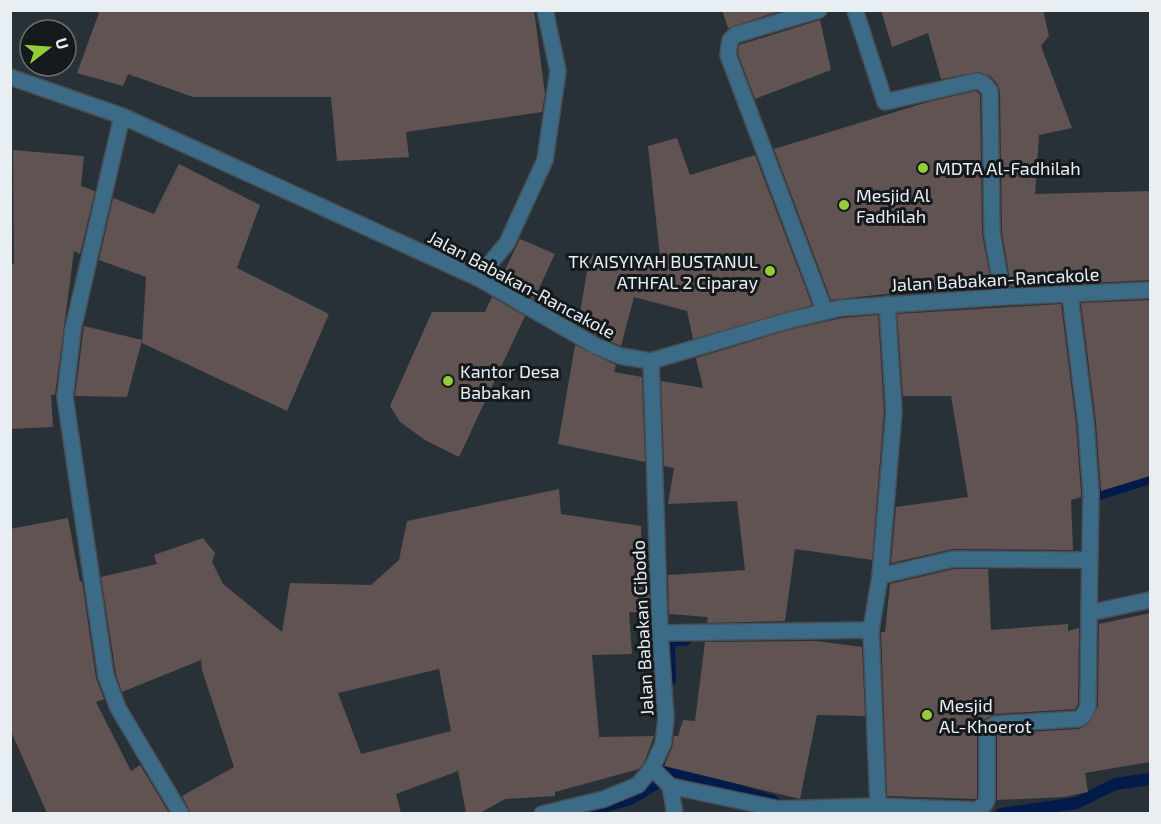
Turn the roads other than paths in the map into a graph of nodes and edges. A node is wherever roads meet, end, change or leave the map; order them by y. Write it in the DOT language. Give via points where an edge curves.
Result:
graph roads {
  1 [pos="545,10"];
  2 [pos="819,10"];
  3 [pos="855,10"];
  4 [pos="10,77"];
  5 [pos="122,116"];
  6 [pos="478,278"];
  7 [pos="1150,290"];
  8 [pos="1070,295"];
  9 [pos="1003,297"];
  10 [pos="887,304"];
  11 [pos="825,312"];
  12 [pos="651,361"];
  13 [pos="1090,560"];
  14 [pos="880,576"];
  15 [pos="1150,600"];
  16 [pos="1089,613"];
  17 [pos="871,630"];
  18 [pos="660,633"];
  19 [pos="652,768"];
  20 [pos="670,786"];
  21 [pos="878,806"];
  22 [pos="181,813"];
  23 [pos="542,813"];
  24 [pos="675,813"];
  1 -- 6 [label="street" via="558,71 545,160 507,243"];
  2 -- 11 [label="street" via="735,35 729,40 728,55"];
  3 -- 9 [label="street" via="885,102 977,81 990,91 992,233"];
  4 -- 5 [label="street, Jalan Babakan-Rancakole"];
  5 -- 6 [label="street, Jalan Babakan-Rancakole"];
  5 -- 22 [label="street" via="73,329 65,397 106,676 118,708"];
  6 -- 12 [label="street, Jalan Babakan-Rancakole" via="596,346 620,356"];
  7 -- 8 [label="street, Jalan Babakan-Rancakole"];
  8 -- 9 [label="street, Jalan Babakan-Rancakole"];
  8 -- 13 [label="street" via="1086,423"];
  9 -- 10 [label="street, Jalan Babakan-Rancakole"];
  10 -- 11 [label="street, Jalan Babakan-Rancakole"];
  10 -- 14 [label="street" via="894,411"];
  11 -- 12 [label="street, Jalan Babakan-Rancakole"];
  12 -- 18 [label="street, Jalan Babakan Cibodo"];
  13 -- 14 [label="street" via="953,559"];
  13 -- 16 [label="street"];
  14 -- 17 [label="street"];
  15 -- 16 [label="street"];
  16 -- 21 [label="street" via="1088,707 1083,716 995,724 989,728 987,800 977,810"];
  17 -- 18 [label="street"];
  17 -- 21 [label="street"];
  18 -- 19 [label="street, Jalan Babakan Cibodo" via="666,718 663,744"];
  19 -- 20 [label="street"];
  19 -- 23 [label="street, Jalan Babakan Cibodo" via="638,785 614,796"];
  20 -- 21 [label="street" via="778,809"];
  20 -- 24 [label="street"];
}
